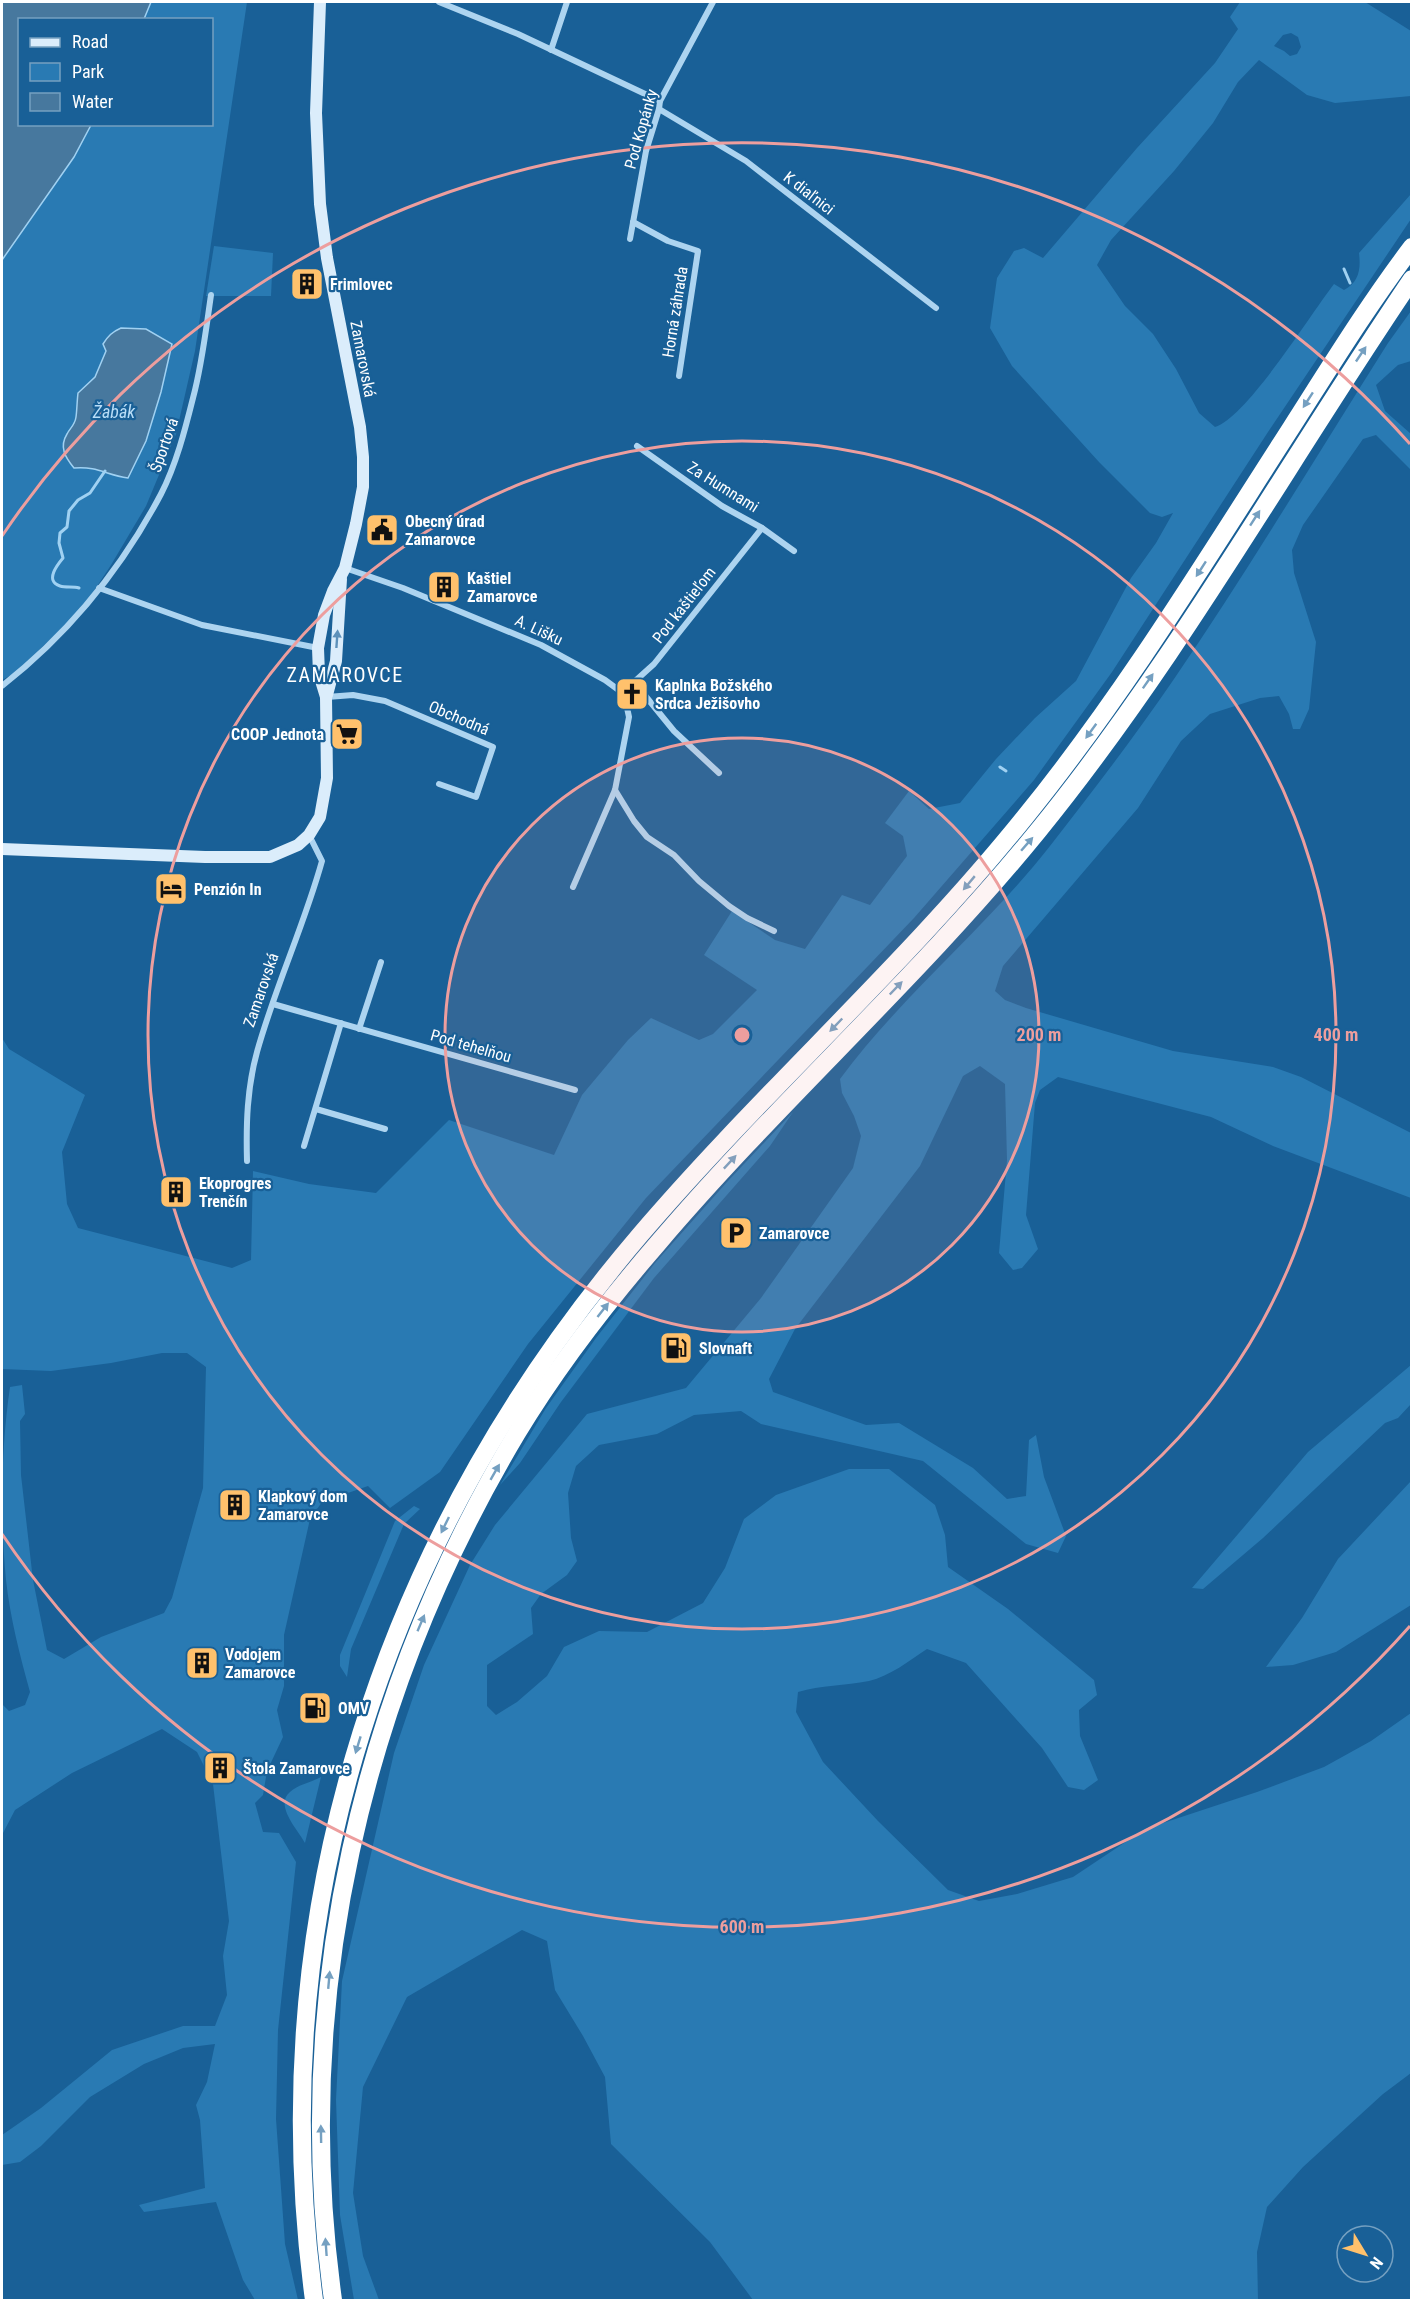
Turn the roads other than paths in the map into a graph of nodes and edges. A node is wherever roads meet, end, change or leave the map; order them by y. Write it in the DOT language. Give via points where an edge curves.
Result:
graph roads {
  1 [pos="320,2"];
  2 [pos="439,2"];
  3 [pos="567,2"];
  4 [pos="713,2"];
  5 [pos="447,3"];
  6 [pos="551,50"];
  7 [pos="660,101"];
  8 [pos="659,109"];
  9 [pos="633,222"];
  10 [pos="630,239"];
  11 [pos="1412,247"];
  12 [pos="1412,279"];
  13 [pos="211,295"];
  14 [pos="936,308"];
  15 [pos="679,376"];
  16 [pos="636,446"];
  17 [pos="762,528"];
  18 [pos="794,551"];
  19 [pos="343,573"];
  20 [pos="99,588"];
  21 [pos="318,648"];
  22 [pos="634,682"];
  23 [pos="2,686"];
  24 [pos="620,691"];
  25 [pos="326,697"];
  26 [pos="719,773"];
  27 [pos="439,784"];
  28 [pos="615,790"];
  29 [pos="309,835"];
  30 [pos="2,849"];
  31 [pos="573,888"];
  32 [pos="774,930"];
  33 [pos="381,962"];
  34 [pos="273,1004"];
  35 [pos="341,1023"];
  36 [pos="359,1029"];
  37 [pos="575,1090"];
  38 [pos="316,1108"];
  39 [pos="385,1129"];
  40 [pos="304,1146"];
  41 [pos="247,1161"];
  42 [pos="314,2301"];
  43 [pos="333,2301"];
  1 -- 19 [label="main road, Zamarovská" via="316,113 320,204 363,457 363,487"];
  2 -- 5 [label="street"];
  3 -- 6 [label="street"];
  4 -- 7 [label="street, Pod Kopánky"];
  5 -- 6 [label="street"];
  6 -- 7 [label="street"];
  7 -- 8 [label="street, Pod Kopánky"];
  8 -- 9 [label="street, Pod Kopánky" via="646,151"];
  8 -- 14 [label="street, K diaľnici" via="746,161"];
  9 -- 10 [label="street, Pod Kopánky"];
  9 -- 15 [label="street, Horná záhrada" via="668,241 698,251"];
  11 -- 42 [label="highway, one-way" via="1150,648 1087,737 952,903 751,1112 607,1274 524,1388 482,1455 423,1569 380,1676 348,1778 320,1905 303,2068 304,2219"];
  43 -- 12 [label="highway, one-way" via="326,2254 320,2121 330,1965 339,1907 365,1785 384,1722 418,1630 466,1523 520,1428 622,1286 749,1141 966,913 1037,832 1103,747"];
  13 -- 20 [label="street, Športová" via="194,398 164,486"];
  16 -- 17 [label="street, Za Humnami" via="722,506"];
  17 -- 18 [label="street, Za Humnami"];
  17 -- 22 [label="street, Pod kaštieľom" via="654,664"];
  19 -- 21 [label="main road, Zamarovská" via="324,615"];
  19 -- 24 [label="street, A. Lišku" via="403,588 541,645"];
  25 -- 19 [label="main road, Zamarovská, one-way" via="336,661"];
  20 -- 21 [label="street" via="202,625"];
  20 -- 23 [label="street, Športová" via="76,618"];
  21 -- 25 [label="main road, Zamarovská" via="319,674"];
  22 -- 24 [label="street, Pod kaštieľom"];
  22 -- 26 [label="street" via="674,730"];
  24 -- 28 [label="street" via="629,717"];
  25 -- 27 [label="street, Obchodná" via="353,695 385,700 493,747 476,796"];
  25 -- 29 [label="main road, Zamarovská" via="326,794 320,817"];
  28 -- 31 [label="street"];
  28 -- 32 [label="street" via="647,837 674,855 729,906"];
  29 -- 30 [label="main road, Zamarovská" via="285,852 252,858"];
  29 -- 34 [label="street, Zamarovská" via="322,861"];
  33 -- 36 [label="street"];
  34 -- 35 [label="street, Pod tehelňou"];
  34 -- 41 [label="street, Zamarovská" via="251,1083 246,1115"];
  35 -- 36 [label="street, Pod tehelňou"];
  35 -- 38 [label="street"];
  36 -- 37 [label="street, Pod tehelňou"];
  38 -- 39 [label="street"];
  38 -- 40 [label="street"];
}
